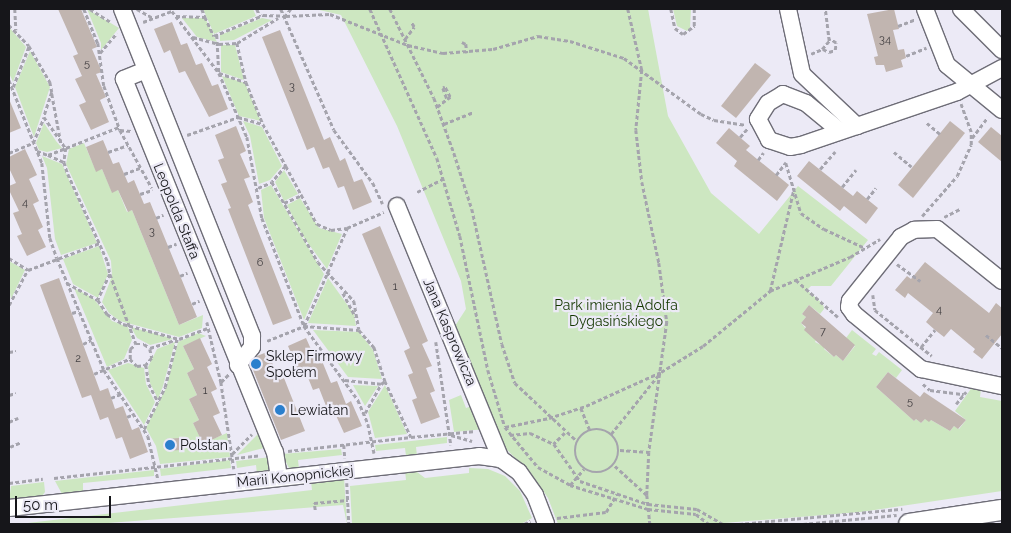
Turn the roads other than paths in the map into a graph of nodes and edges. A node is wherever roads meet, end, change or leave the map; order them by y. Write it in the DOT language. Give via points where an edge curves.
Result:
graph roads {
  1 [pos="122,9"];
  2 [pos="788,9"];
  3 [pos="961,9"];
  4 [pos="926,13"];
  5 [pos="1002,50"];
  6 [pos="1002,68"];
  7 [pos="146,70"];
  8 [pos="969,93"];
  9 [pos="998,110"];
  10 [pos="857,126"];
  11 [pos="840,131"];
  12 [pos="391,213"];
  13 [pos="214,238"];
  14 [pos="183,247"];
  15 [pos="1002,281"];
  16 [pos="238,365"];
  17 [pos="1002,386"];
  18 [pos="501,459"];
  19 [pos="279,477"];
  20 [pos="9,508"];
  21 [pos="1002,510"];
  22 [pos="910,516"];
  23 [pos="549,521"];
  1 -- 7 [label="street, Leopolda Staffa"];
  2 -- 10 [label="street" via="802,74"];
  3 -- 5 [label="street"];
  4 -- 8 [label="street" via="944,60"];
  6 -- 8 [label="street"];
  7 -- 13 [label="street, Leopolda Staffa"];
  7 -- 14 [label="street, Leopolda Staffa" via="124,78"];
  8 -- 9 [label="street"];
  8 -- 10 [label="street"];
  10 -- 11 [label="street"];
  11 -- 11 [label="street" via="800,145 782,147 769,140 754,125 764,108 783,94 806,103"];
  12 -- 18 [label="street, Jana Kasprowicza" via="498,432"];
  13 -- 14 [label="street"];
  13 -- 16 [label="street, Leopolda Staffa" via="254,343"];
  14 -- 16 [label="street, Leopolda Staffa"];
  15 -- 17 [label="street" via="937,229 914,230 901,237 850,301 849,307 921,369"];
  16 -- 19 [label="street, Leopolda Staffa" via="275,452"];
  18 -- 19 [label="street, Marii Konopnickiej" via="479,456"];
  18 -- 23 [label="street" via="528,481"];
  19 -- 20 [label="street, Marii Konopnickiej"];
  21 -- 22 [label="main road"];
}
